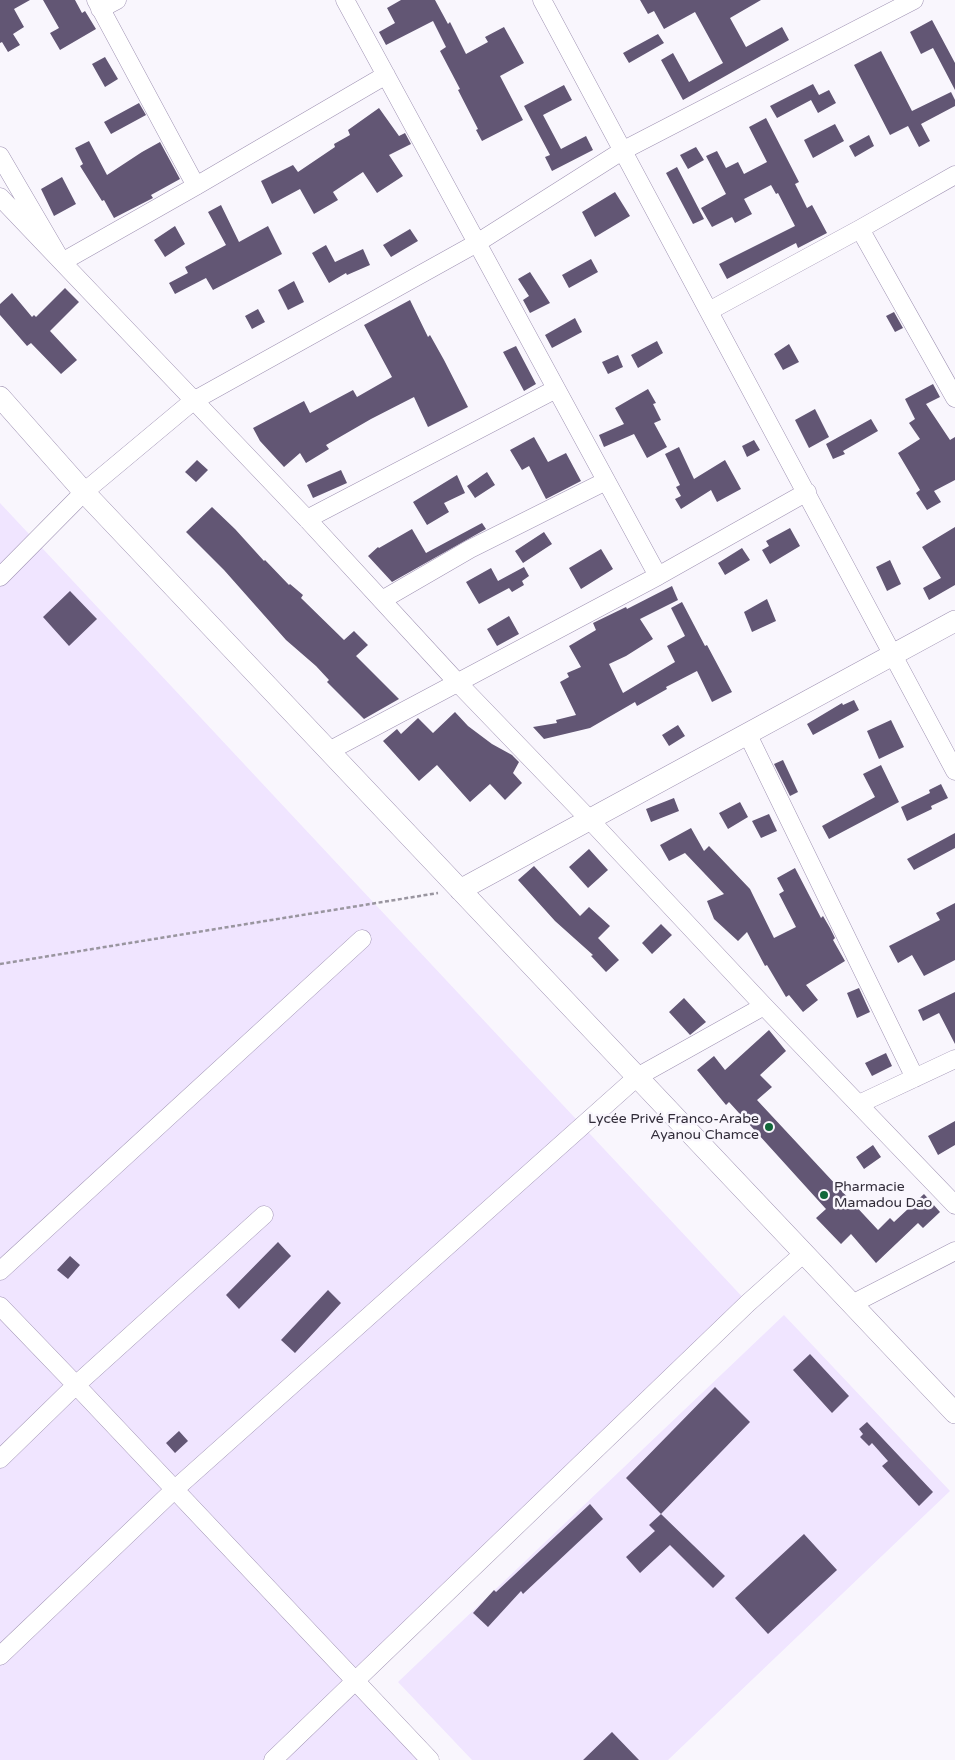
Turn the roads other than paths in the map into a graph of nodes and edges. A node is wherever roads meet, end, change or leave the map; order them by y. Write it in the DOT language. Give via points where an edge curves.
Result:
graph roads {
  1 [pos="117,0"];
  2 [pos="345,0"];
  3 [pos="542,0"];
  4 [pos="914,0"];
  5 [pos="98,4"];
  6 [pos="386,75"];
  7 [pos="622,151"];
  8 [pos="0,156"];
  9 [pos="955,175"];
  10 [pos="196,186"];
  11 [pos="0,197"];
  12 [pos="860,229"];
  13 [pos="477,243"];
  14 [pos="62,262"];
  15 [pos="708,311"];
  16 [pos="556,389"];
  17 [pos="0,396"];
  18 [pos="955,398"];
  19 [pos="194,401"];
  20 [pos="606,481"];
  21 [pos="84,492"];
  22 [pos="807,492"];
  23 [pos="307,519"];
  24 [pos="658,576"];
  25 [pos="0,577"];
  26 [pos="382,600"];
  27 [pos="955,621"];
  28 [pos="892,655"];
  29 [pos="457,682"];
  30 [pos="748,733"];
  31 [pos="329,751"];
  32 [pos="955,771"];
  33 [pos="589,818"];
  34 [pos="460,890"];
  35 [pos="362,940"];
  36 [pos="764,1006"];
  37 [pos="955,1059"];
  38 [pos="637,1077"];
  39 [pos="915,1078"];
  40 [pos="859,1104"];
  41 [pos="955,1205"];
  42 [pos="264,1215"];
  43 [pos="955,1251"];
  44 [pos="804,1252"];
  45 [pos="0,1271"];
  46 [pos="852,1304"];
  47 [pos="0,1306"];
  48 [pos="76,1385"];
  49 [pos="955,1412"];
  50 [pos="0,1459"];
  51 [pos="174,1490"];
  52 [pos="0,1656"];
  53 [pos="356,1682"];
  54 [pos="273,1760"];
  55 [pos="430,1760"];
  1 -- 5 [label="street"];
  2 -- 6 [label="street"];
  3 -- 7 [label="street"];
  4 -- 7 [label="street"];
  5 -- 10 [label="street"];
  6 -- 10 [label="street"];
  6 -- 13 [label="street"];
  7 -- 13 [label="street"];
  7 -- 15 [label="street"];
  8 -- 14 [label="street"];
  9 -- 12 [label="street"];
  10 -- 14 [label="street"];
  11 -- 14 [label="street"];
  12 -- 15 [label="street"];
  12 -- 18 [label="street"];
  13 -- 16 [label="street"];
  13 -- 19 [label="street"];
  14 -- 19 [label="street"];
  15 -- 22 [label="street"];
  16 -- 20 [label="street"];
  16 -- 23 [label="street"];
  17 -- 21 [label="street"];
  19 -- 21 [label="street"];
  19 -- 23 [label="street"];
  20 -- 24 [label="street"];
  20 -- 26 [label="street" via="470,549"];
  21 -- 25 [label="street"];
  21 -- 31 [label="street"];
  22 -- 24 [label="street"];
  22 -- 28 [label="street"];
  23 -- 26 [label="street"];
  24 -- 29 [label="street"];
  26 -- 29 [label="street"];
  27 -- 28 [label="street"];
  28 -- 30 [label="street"];
  28 -- 32 [label="street"];
  29 -- 31 [label="street"];
  29 -- 33 [label="street"];
  30 -- 33 [label="street"];
  30 -- 39 [label="street"];
  31 -- 34 [label="street"];
  33 -- 34 [label="street"];
  33 -- 36 [label="street"];
  34 -- 38 [label="street"];
  35 -- 45 [label="street"];
  36 -- 38 [label="street"];
  36 -- 40 [label="street"];
  37 -- 39 [label="street"];
  38 -- 44 [label="street"];
  38 -- 51 [label="street"];
  39 -- 40 [label="street"];
  40 -- 41 [label="street"];
  42 -- 48 [label="street"];
  43 -- 46 [label="street"];
  44 -- 46 [label="street"];
  44 -- 53 [label="street"];
  46 -- 49 [label="street"];
  47 -- 48 [label="street"];
  48 -- 50 [label="street"];
  48 -- 51 [label="street"];
  51 -- 52 [label="street"];
  51 -- 53 [label="street"];
  53 -- 54 [label="street"];
  53 -- 55 [label="street"];
}
